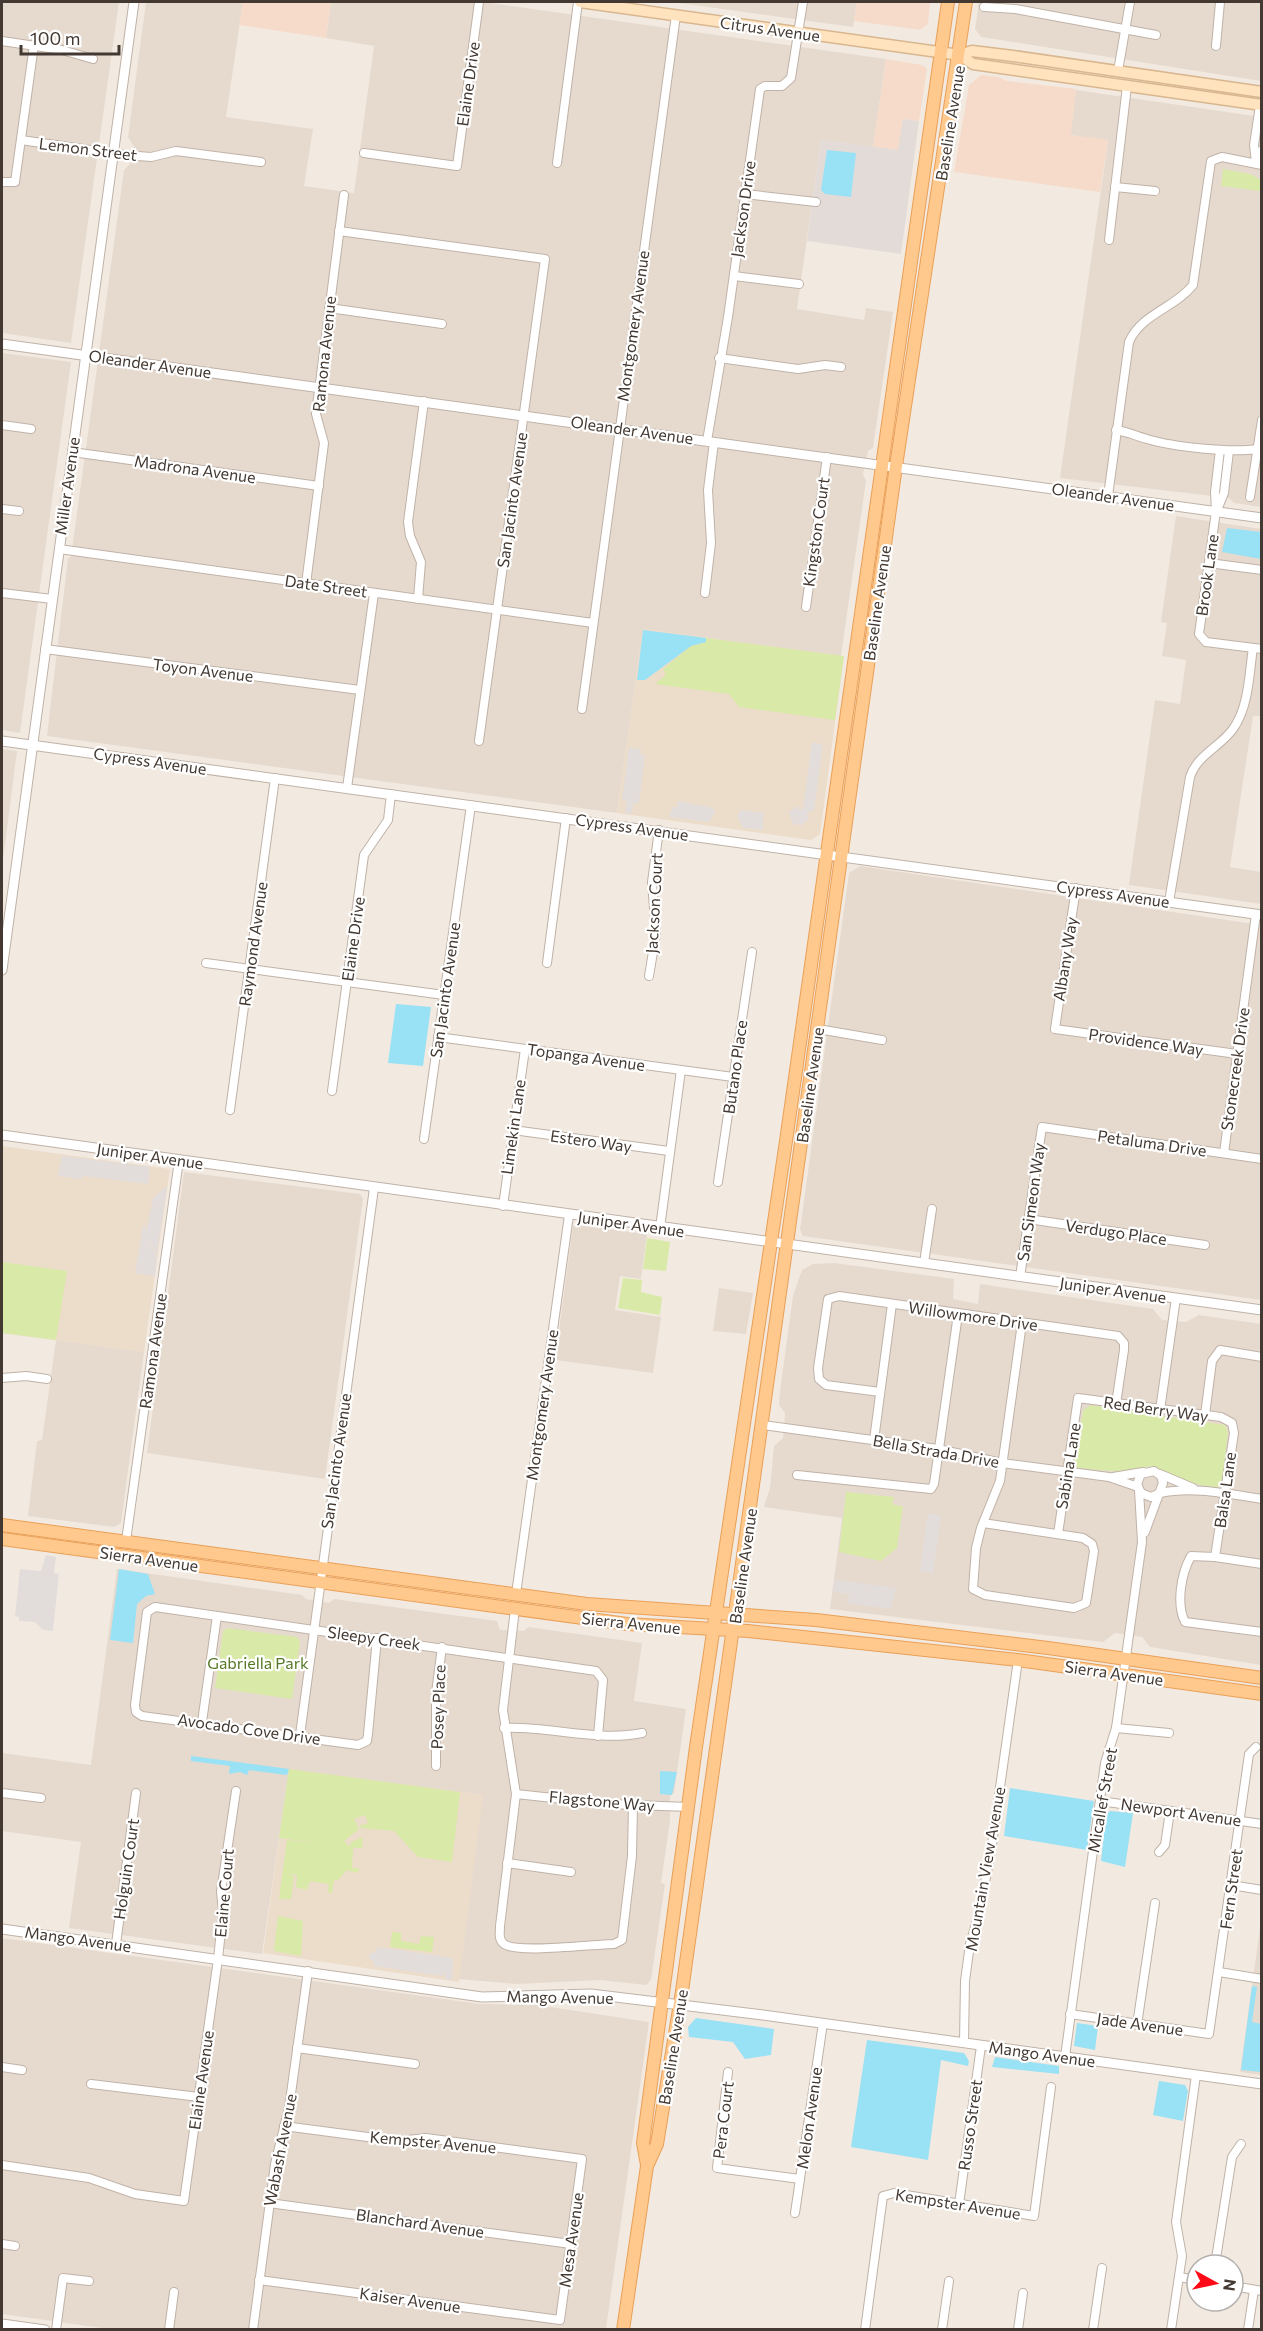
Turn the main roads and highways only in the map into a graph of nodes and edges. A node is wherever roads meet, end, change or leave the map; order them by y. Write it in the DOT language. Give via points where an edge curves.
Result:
graph roads {
  1 [pos="579,2"];
  2 [pos="948,2"];
  3 [pos="966,2"];
  4 [pos="604,3"];
  5 [pos="940,52"];
  6 [pos="960,55"];
  7 [pos="1262,92"];
  8 [pos="1261,105"];
  9 [pos="2,1525"];
  10 [pos="2,1539"];
  11 [pos="717,1612"];
  12 [pos="736,1614"];
  13 [pos="714,1630"];
  14 [pos="734,1631"];
  15 [pos="1262,1678"];
  16 [pos="1262,1694"];
  17 [pos="647,2166"];
  18 [pos="623,2330"];
  1 -- 4 [label="main road, Citrus Avenue"];
  2 -- 5 [label="main road, Baseline Avenue"];
  3 -- 6 [label="main road, Baseline Avenue"];
  4 -- 5 [label="main road, Citrus Avenue"];
  5 -- 6 [label="main road, Citrus Avenue"];
  5 -- 11 [label="main road, Baseline Avenue"];
  6 -- 7 [label="main road, Citrus Avenue" via="974,51"];
  6 -- 8 [label="main road, Citrus Avenue" via="973,64"];
  6 -- 12 [label="main road, Baseline Avenue" via="896,466"];
  9 -- 11 [label="main road, Sierra Avenue" via="587,1604"];
  10 -- 13 [label="main road, Sierra Avenue" via="627,1624"];
  11 -- 12 [label="main road, Sierra Avenue"];
  11 -- 13 [label="main road, Baseline Avenue"];
  12 -- 14 [label="main road, Baseline Avenue"];
  12 -- 15 [label="main road, Sierra Avenue" via="816,1620"];
  13 -- 14 [label="main road, Sierra Avenue"];
  13 -- 17 [label="main road, Baseline Avenue" via="644,2143"];
  14 -- 16 [label="main road, Sierra Avenue" via="1018,1660"];
  14 -- 17 [label="main road, Baseline Avenue" via="680,2005 657,2144"];
  17 -- 18 [label="main road, Baseline Avenue"];
}
